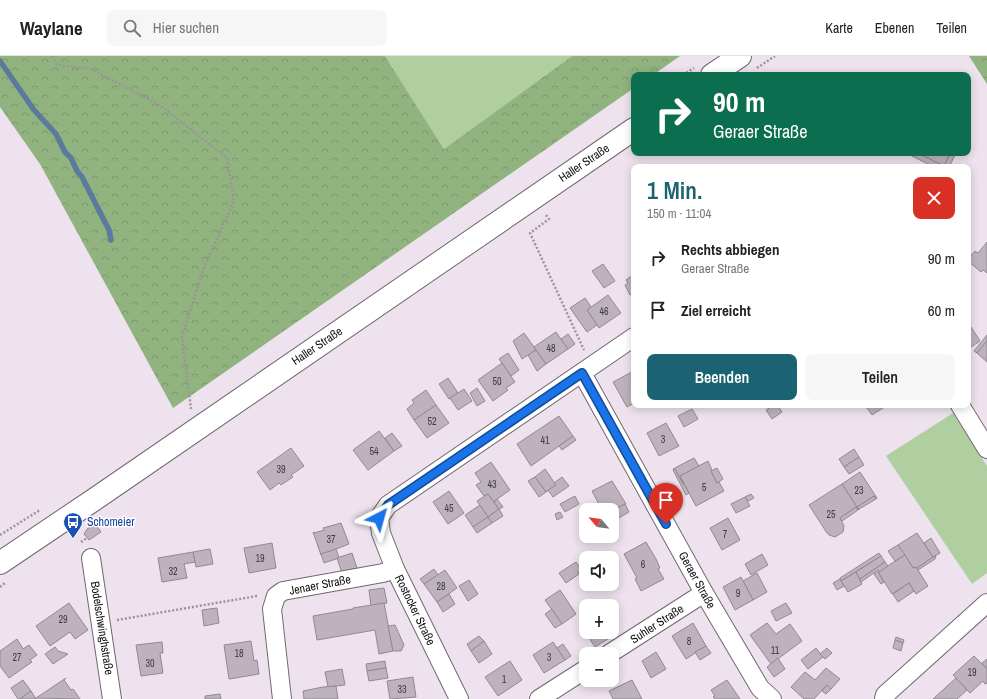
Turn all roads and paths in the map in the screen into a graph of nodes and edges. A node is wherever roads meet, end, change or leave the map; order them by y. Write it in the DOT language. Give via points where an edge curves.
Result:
graph roads {
  1 [pos="52,56"];
  2 [pos="775,56"];
  3 [pos="746,64"];
  4 [pos="721,72"];
  5 [pos="631,131"];
  6 [pos="547,216"];
  7 [pos="631,339"];
  8 [pos="587,370"];
  9 [pos="962,408"];
  10 [pos="191,412"];
  11 [pos="987,448"];
  12 [pos="91,558"];
  13 [pos="0,563"];
  14 [pos="395,569"];
  15 [pos="704,593"];
  16 [pos="276,596"];
  17 [pos="987,602"];
  18 [pos="101,622"];
  19 [pos="619,648"];
  20 [pos="579,673"];
  21 [pos="112,699"];
  22 [pos="282,699"];
  23 [pos="459,699"];
  24 [pos="539,699"];
  25 [pos="772,699"];
  26 [pos="884,699"];
  1 -- 10 [label="path" via="57,64 91,69 160,106 227,158 234,201 202,272 182,337"];
  2 -- 3 [label="path"];
  3 -- 4 [label="main road"];
  5 -- 13 [label="main road, Haller Straße"];
  6 -- 8 [label="path" via="549,219 530,233"];
  7 -- 8 [label="street"];
  8 -- 14 [label="street, Rostocker Straße" via="388,505 379,518 381,533"];
  8 -- 15 [label="street, Geraer Straße"];
  9 -- 11 [label="street"];
  12 -- 18 [label="street, Bodelschwinghstraße"];
  14 -- 16 [label="street, Jenaer Straße" via="284,591"];
  14 -- 23 [label="street, Rostocker Straße"];
  15 -- 19 [label="street, Suhler Straße"];
  15 -- 25 [label="street, Geraer Straße" via="760,688"];
  16 -- 18 [label="path" via="270,594"];
  16 -- 22 [label="street, Jenaer Straße" via="272,609"];
  17 -- 26 [label="street" via="885,695"];
  18 -- 21 [label="street, Bodelschwinghstraße"];
  20 -- 24 [label="street"];
}
